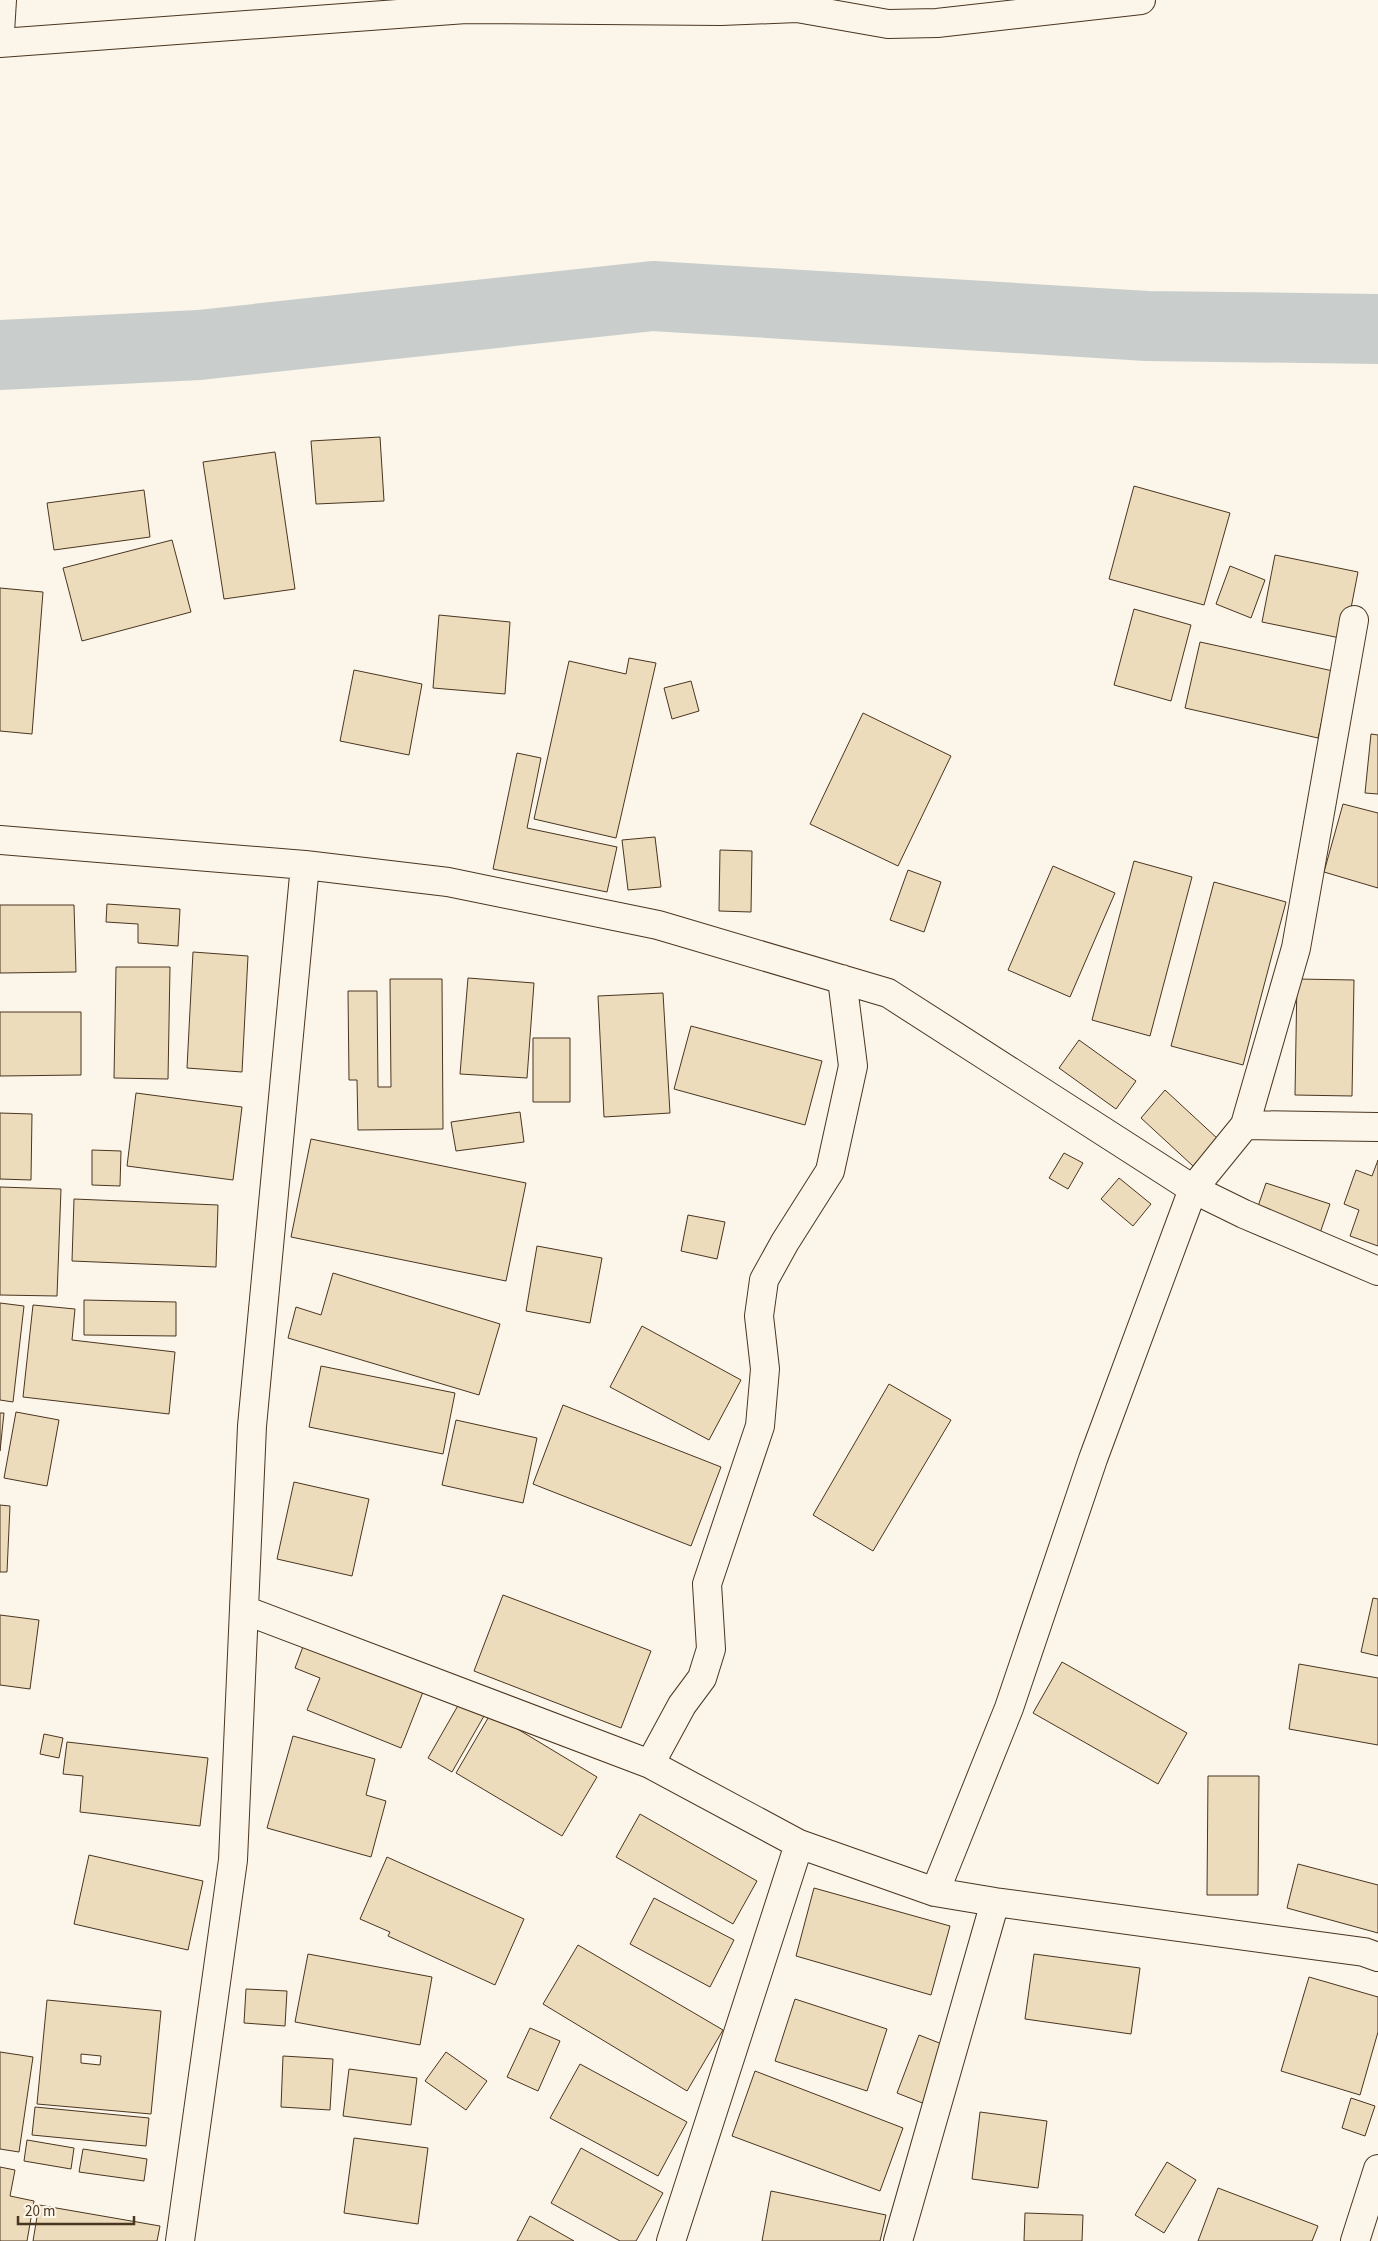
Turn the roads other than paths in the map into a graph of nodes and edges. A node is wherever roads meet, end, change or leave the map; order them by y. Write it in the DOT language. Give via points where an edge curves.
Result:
graph roads {
  1 [pos="2,0"];
  2 [pos="1141,0"];
  3 [pos="465,5"];
  4 [pos="0,32"];
  5 [pos="0,43"];
  6 [pos="1354,620"];
  7 [pos="0,840"];
  8 [pos="305,866"];
  9 [pos="842,979"];
  10 [pos="1245,1125"];
  11 [pos="1378,1127"];
  12 [pos="1193,1189"];
  13 [pos="1378,1271"];
  14 [pos="244,1610"];
  15 [pos="650,1764"];
  16 [pos="799,1844"];
  17 [pos="935,1892"];
  18 [pos="995,1902"];
  19 [pos="1378,1957"];
  20 [pos="1378,2169"];
  21 [pos="180,2241"];
  22 [pos="671,2241"];
  23 [pos="898,2241"];
  24 [pos="1355,2241"];
  1 -- 4 [label="street"];
  2 -- 3 [label="street" via="918,24 888,24 798,8 721,11"];
  3 -- 5 [label="street"];
  6 -- 10 [label="street" via="1296,948"];
  7 -- 8 [label="street"];
  8 -- 9 [label="street" via="448,882 658,925"];
  8 -- 14 [label="street" via="252,1426"];
  9 -- 12 [label="street" via="888,993"];
  9 -- 15 [label="street" via="853,1066 830,1172 764,1280 759,1316 765,1369 760,1426 707,1584 711,1649 702,1678 682,1705"];
  10 -- 11 [label="street"];
  10 -- 12 [label="street"];
  12 -- 13 [label="street"];
  12 -- 17 [label="street" via="1093,1460 1010,1708"];
  14 -- 15 [label="street"];
  14 -- 21 [label="street" via="233,1860"];
  15 -- 16 [label="street"];
  16 -- 17 [label="street"];
  16 -- 22 [label="street"];
  17 -- 18 [label="street"];
  18 -- 19 [label="street" via="1364,1952"];
  18 -- 23 [label="street"];
  20 -- 24 [label="street"];
}
